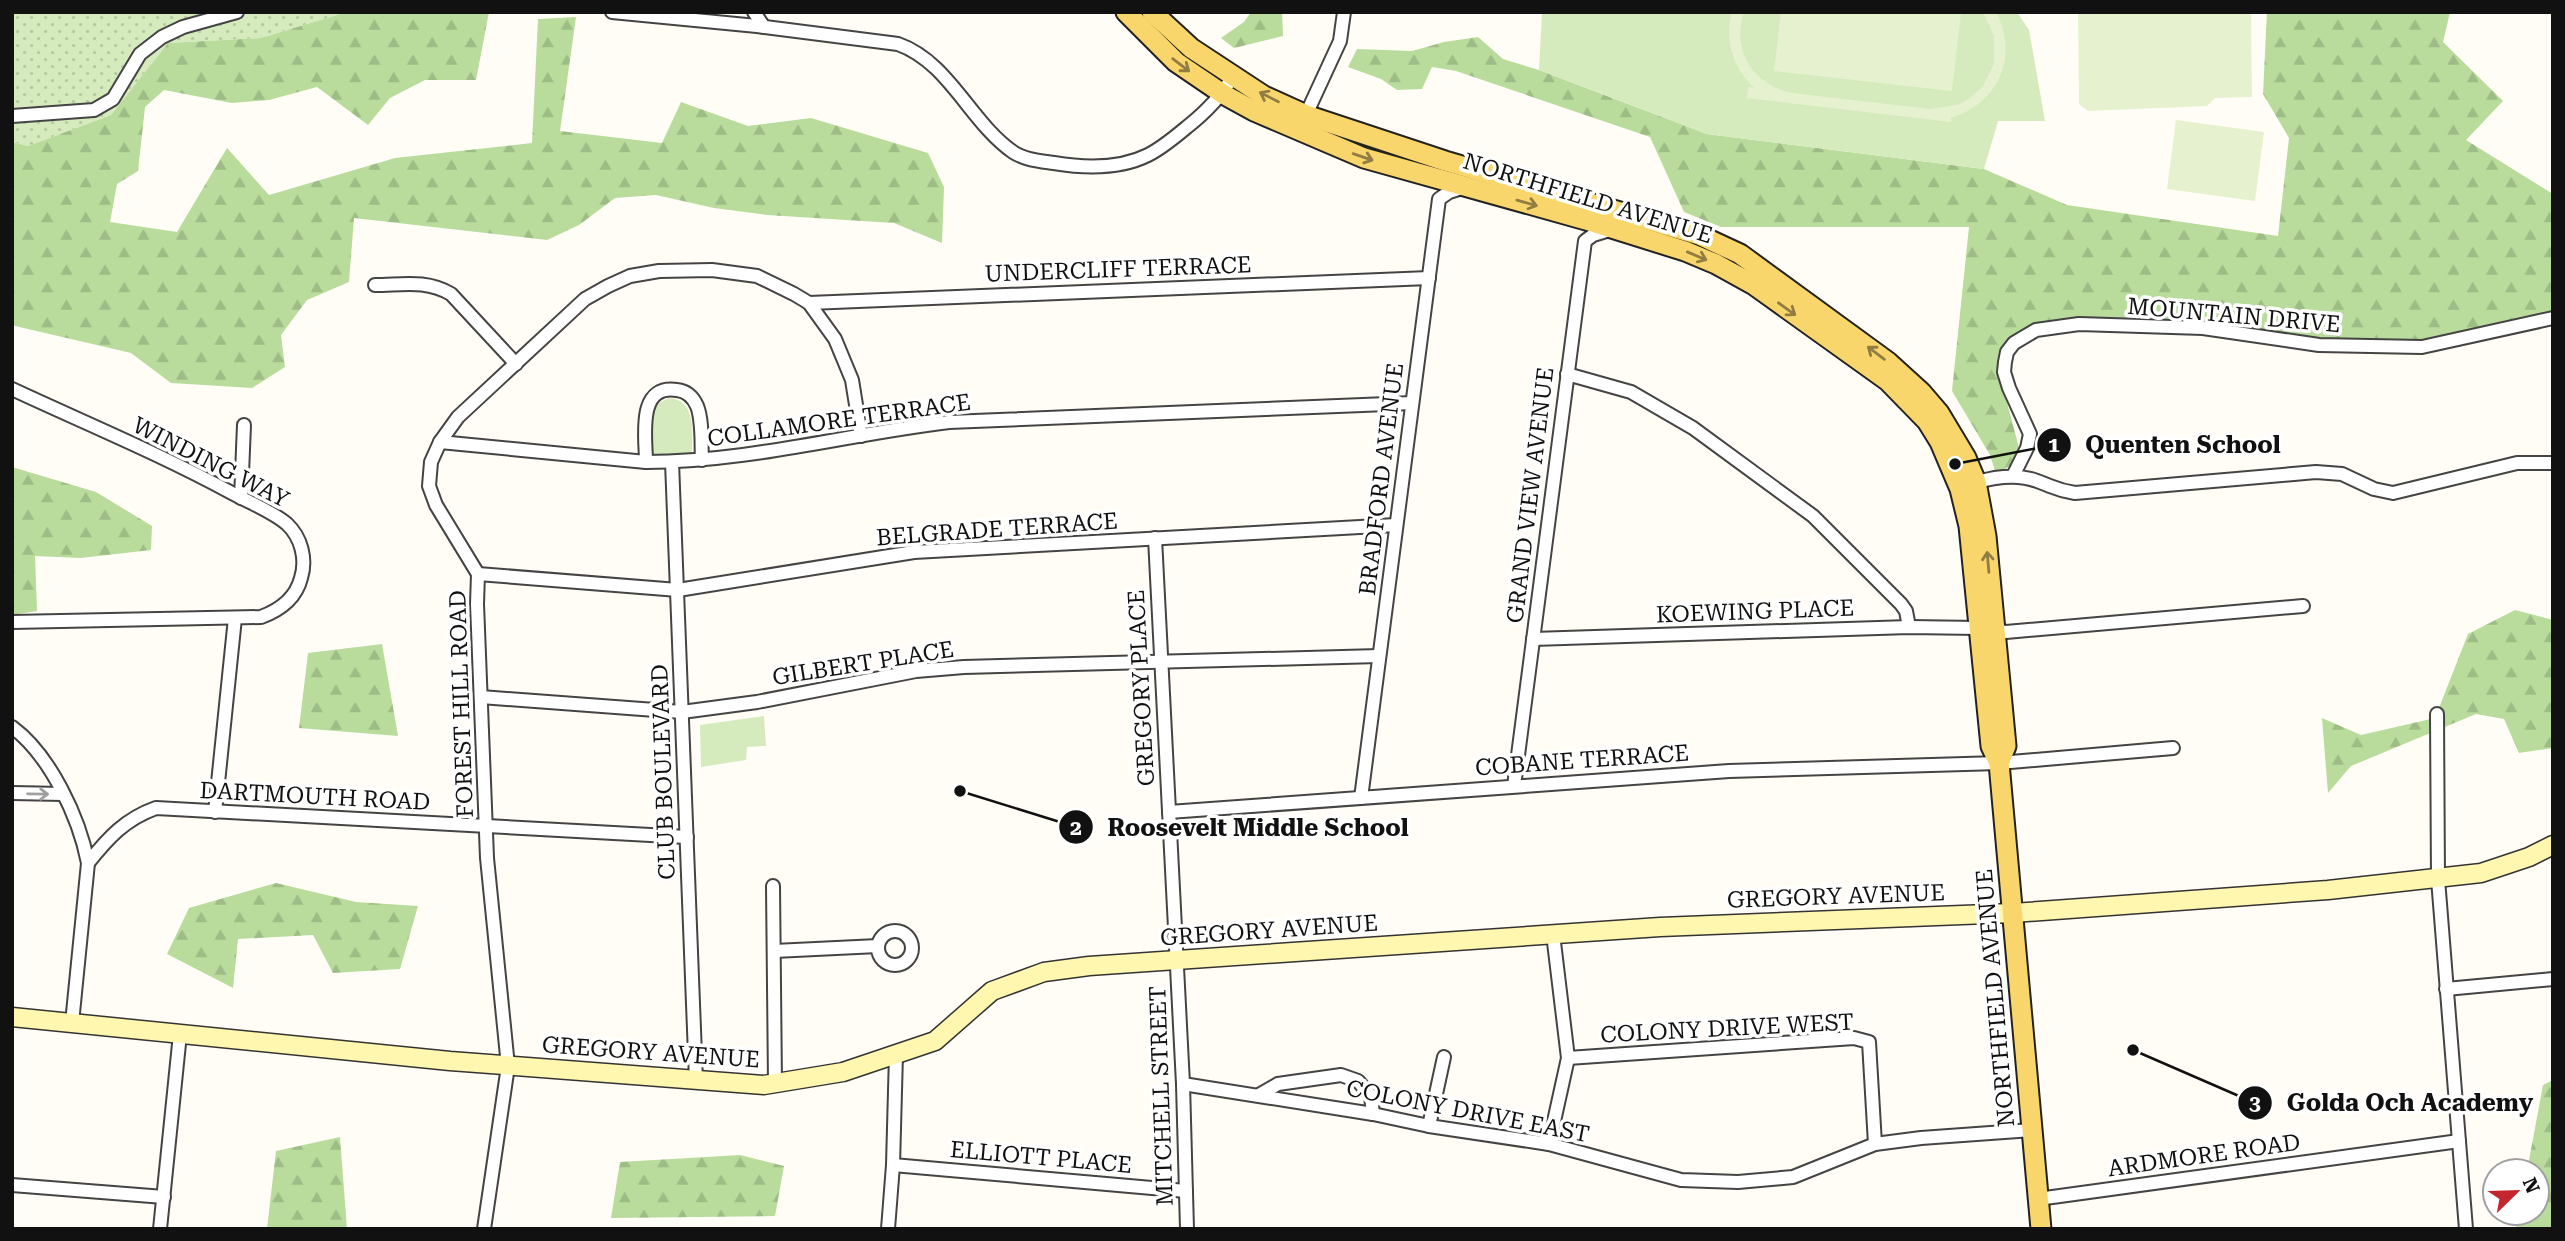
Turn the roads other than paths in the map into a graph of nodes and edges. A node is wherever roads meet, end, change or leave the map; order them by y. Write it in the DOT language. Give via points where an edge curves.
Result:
graph roads {
  1 [pos="237,12"];
  2 [pos="612,12"];
  3 [pos="754,12"];
  4 [pos="1126,12"];
  5 [pos="1344,12"];
  6 [pos="1154,18"];
  7 [pos="764,27"];
  8 [pos="1233,76"];
  9 [pos="1223,94"];
  10 [pos="12,116"];
  11 [pos="1303,123"];
  12 [pos="1443,170"];
  13 [pos="1469,186"];
  14 [pos="1589,212"];
  15 [pos="1614,229"];
  16 [pos="1429,278"];
  17 [pos="375,285"];
  18 [pos="809,303"];
  19 [pos="2553,318"];
  20 [pos="516,364"];
  21 [pos="1567,374"];
  22 [pos="12,389"];
  23 [pos="1412,403"];
  24 [pos="244,425"];
  25 [pos="861,436"];
  26 [pos="440,442"];
  27 [pos="702,460"];
  28 [pos="646,462"];
  29 [pos="672,462"];
  30 [pos="2553,463"];
  31 [pos="2013,476"];
  32 [pos="1968,485"];
  33 [pos="241,498"];
  34 [pos="1396,525"];
  35 [pos="1155,538"];
  36 [pos="478,574"];
  37 [pos="678,590"];
  38 [pos="2303,606"];
  39 [pos="234,618"];
  40 [pos="12,622"];
  41 [pos="1909,627"];
  42 [pos="1987,629"];
  43 [pos="1533,639"];
  44 [pos="1379,656"];
  45 [pos="1161,662"];
  46 [pos="481,697"];
  47 [pos="682,712"];
  48 [pos="2437,714"];
  49 [pos="12,727"];
  50 [pos="2173,748"];
  51 [pos="1999,763"];
  52 [pos="1514,786"];
  53 [pos="12,793"];
  54 [pos="63,794"];
  55 [pos="1361,798"];
  56 [pos="215,812"];
  57 [pos="1168,812"];
  58 [pos="486,825"];
  59 [pos="687,837"];
  60 [pos="2553,845"];
  61 [pos="88,863"];
  62 [pos="2438,878"];
  63 [pos="773,886"];
  64 [pos="2012,914"];
  65 [pos="1553,934"];
  66 [pos="878,946"];
  67 [pos="774,951"];
  68 [pos="1176,961"];
  69 [pos="2553,979"];
  70 [pos="2446,989"];
  71 [pos="12,1017"];
  72 [pos="72,1023"];
  73 [pos="180,1034"];
  74 [pos="896,1054"];
  75 [pos="1444,1057"];
  76 [pos="1568,1058"];
  77 [pos="508,1066"];
  78 [pos="696,1081"];
  79 [pos="775,1084"];
  80 [pos="1183,1084"];
  81 [pos="1259,1095"];
  82 [pos="1373,1114"];
  83 [pos="1429,1126"];
  84 [pos="2032,1130"];
  85 [pos="2459,1141"];
  86 [pos="1549,1144"];
  87 [pos="1875,1144"];
  88 [pos="893,1165"];
  89 [pos="12,1185"];
  90 [pos="1186,1191"];
  91 [pos="164,1197"];
  92 [pos="2038,1199"];
  93 [pos="160,1229"];
  94 [pos="484,1229"];
  95 [pos="888,1229"];
  96 [pos="1187,1229"];
  97 [pos="2041,1229"];
  98 [pos="2466,1229"];
  1 -- 10 [label="street" via="162,37 141,54 113,99 94,110"];
  2 -- 7 [label="street"];
  3 -- 7 [label="street"];
  4 -- 6 [label="main road, NORTHFIELD AVENUE"];
  5 -- 11 [label="street" via="1340,41"];
  6 -- 8 [label="main road, NORTHFIELD AVENUE"];
  6 -- 9 [label="main road, NORTHFIELD AVENUE, one-way" via="1176,62"];
  7 -- 9 [label="street" via="898,44 914,50 1014,152 1027,159 1074,167 1112,165 1147,156"];
  8 -- 9 [label="street"];
  11 -- 8 [label="main road, NORTHFIELD AVENUE, one-way"];
  9 -- 11 [label="main road, NORTHFIELD AVENUE"];
  11 -- 12 [label="main road, NORTHFIELD AVENUE"];
  12 -- 13 [label="main road, NORTHFIELD AVENUE"];
  12 -- 14 [label="main road, NORTHFIELD AVENUE"];
  13 -- 14 [label="main road, NORTHFIELD AVENUE, one-way"];
  13 -- 16 [label="street, BRADFORD AVENUE" via="1439,199"];
  14 -- 15 [label="main road, NORTHFIELD AVENUE"];
  32 -- 14 [label="main road, NORTHFIELD AVENUE, one-way" via="1954,435 1921,392 1774,277 1699,235"];
  15 -- 21 [label="street, GRAND VIEW AVENUE" via="1585,241"];
  15 -- 32 [label="main road, NORTHFIELD AVENUE, one-way" via="1685,251 1754,285 1888,381 1927,421"];
  16 -- 18 [label="street, UNDERCLIFF TERRACE"];
  16 -- 23 [label="street, BRADFORD AVENUE"];
  17 -- 20 [label="street" via="420,283 452,294"];
  18 -- 20 [label="street, FOREST HILL ROAD" via="757,276 741,273 659,271 630,276 585,299"];
  18 -- 25 [label="street, FOREST HILL ROAD" via="843,356 857,400"];
  19 -- 31 [label="street, MOUNTAIN DRIVE" via="2422,347 2319,345 2203,328 2079,324 2036,330 2014,343 2005,362 2009,388 2030,434"];
  20 -- 26 [label="street, FOREST HILL ROAD" via="458,417"];
  21 -- 41 [label="street" via="1642,398 1693,428 1812,516 1901,604"];
  21 -- 43 [label="street, GRAND VIEW AVENUE"];
  22 -- 33 [label="street, WINDING WAY"];
  23 -- 25 [label="street, COLLAMORE TERRACE" via="949,422"];
  23 -- 34 [label="street, BRADFORD AVENUE"];
  24 -- 33 [label="street"];
  25 -- 27 [label="street, COLLAMORE TERRACE"];
  26 -- 28 [label="street, COLLAMORE TERRACE"];
  26 -- 36 [label="street, FOREST HILL ROAD" via="431,462 429,486"];
  27 -- 28 [label="street" via="698,410 690,396 674,389 658,393 647,406"];
  27 -- 29 [label="street, COLLAMORE TERRACE"];
  28 -- 29 [label="street, COLLAMORE TERRACE"];
  29 -- 37 [label="street, CLUB BOULEVARD"];
  30 -- 31 [label="street" via="2517,463 2393,493 2342,474 2316,472 2075,493"];
  31 -- 32 [label="street"];
  32 -- 42 [label="main road, NORTHFIELD AVENUE" via="1986,536"];
  33 -- 39 [label="street, WINDING WAY" via="285,522 299,541 304,563 299,585 286,604 261,617"];
  34 -- 35 [label="street, BELGRADE TERRACE"];
  34 -- 44 [label="street, BRADFORD AVENUE"];
  35 -- 37 [label="street, BELGRADE TERRACE" via="914,552"];
  35 -- 45 [label="street, GREGORY PLACE"];
  36 -- 37 [label="street, BELGRADE TERRACE"];
  36 -- 46 [label="street, FOREST HILL ROAD"];
  37 -- 47 [label="street, CLUB BOULEVARD"];
  38 -- 42 [label="street, KOEWING PLACE" via="2006,632"];
  39 -- 40 [label="street, WINDING WAY"];
  39 -- 56 [label="street"];
  41 -- 42 [label="street, KOEWING PLACE"];
  41 -- 43 [label="street, KOEWING PLACE"];
  42 -- 51 [label="main road, NORTHFIELD AVENUE" via="2006,746"];
  43 -- 52 [label="street, GRAND VIEW AVENUE"];
  44 -- 45 [label="street, GILBERT PLACE"];
  44 -- 55 [label="street, BRADFORD AVENUE"];
  45 -- 47 [label="street, GILBERT PLACE" via="916,671"];
  45 -- 57 [label="street, GREGORY PLACE"];
  46 -- 47 [label="street, GILBERT PLACE"];
  46 -- 58 [label="street, FOREST HILL ROAD"];
  47 -- 59 [label="street, CLUB BOULEVARD"];
  48 -- 62 [label="street"];
  49 -- 54 [label="street" via="38,751"];
  50 -- 51 [label="street, COBANE TERRACE"];
  51 -- 52 [label="street, COBANE TERRACE" via="1729,771"];
  51 -- 64 [label="main road, NORTHFIELD AVENUE"];
  52 -- 55 [label="street, COBANE TERRACE"];
  53 -- 54 [label="street, one-way"];
  54 -- 61 [label="street"];
  55 -- 57 [label="street, COBANE TERRACE"];
  56 -- 58 [label="street, DARTMOUTH ROAD"];
  56 -- 61 [label="street, DARTMOUTH ROAD" via="156,808 139,814 106,839"];
  57 -- 68 [label="street, GREGORY PLACE"];
  58 -- 59 [label="street, DARTMOUTH ROAD"];
  58 -- 77 [label="street, FOREST HILL ROAD"];
  59 -- 78 [label="street, CLUB BOULEVARD"];
  60 -- 62 [label="main road, GREGORY AVENUE" via="2481,873"];
  61 -- 72 [label="street"];
  62 -- 64 [label="main road, GREGORY AVENUE"];
  62 -- 70 [label="street"];
  63 -- 67 [label="street"];
  64 -- 65 [label="main road, GREGORY AVENUE"];
  64 -- 84 [label="main road, NORTHFIELD AVENUE"];
  65 -- 68 [label="main road, GREGORY AVENUE"];
  65 -- 76 [label="street"];
  66 -- 67 [label="street"];
  67 -- 79 [label="street"];
  68 -- 74 [label="main road, GREGORY AVENUE" via="1044,972 992,991 935,1041"];
  68 -- 80 [label="street, MITCHELL STREET"];
  69 -- 70 [label="street"];
  70 -- 85 [label="street"];
  71 -- 72 [label="main road, GREGORY AVENUE"];
  72 -- 73 [label="main road, GREGORY AVENUE"];
  73 -- 77 [label="main road, GREGORY AVENUE"];
  73 -- 91 [label="street"];
  74 -- 79 [label="main road, GREGORY AVENUE" via="843,1072"];
  74 -- 88 [label="street"];
  75 -- 83 [label="street"];
  76 -- 86 [label="street"];
  76 -- 87 [label="street, COLONY DRIVE WEST" via="1854,1038 1869,1042"];
  77 -- 78 [label="main road, GREGORY AVENUE"];
  77 -- 94 [label="street, FOREST HILL ROAD"];
  78 -- 79 [label="main road, GREGORY AVENUE"];
  80 -- 81 [label="street, COLONY DRIVE EAST"];
  80 -- 90 [label="street, MITCHELL STREET"];
  81 -- 82 [label="street, COLONY DRIVE EAST"];
  81 -- 82 [label="street" via="1278,1084 1341,1074 1358,1081 1371,1096"];
  82 -- 83 [label="street, COLONY DRIVE EAST"];
  83 -- 86 [label="street, COLONY DRIVE EAST"];
  84 -- 87 [label="street, COLONY DRIVE EAST"];
  84 -- 92 [label="main road, NORTHFIELD AVENUE"];
  85 -- 92 [label="street, ARDMORE ROAD"];
  85 -- 98 [label="street"];
  86 -- 87 [label="street, COLONY DRIVE EAST" via="1681,1180 1738,1182 1793,1177"];
  88 -- 90 [label="street, ELLIOTT PLACE"];
  88 -- 95 [label="street"];
  89 -- 91 [label="street"];
  90 -- 96 [label="street, MITCHELL STREET"];
  91 -- 93 [label="street"];
  92 -- 97 [label="main road, NORTHFIELD AVENUE"];
}
